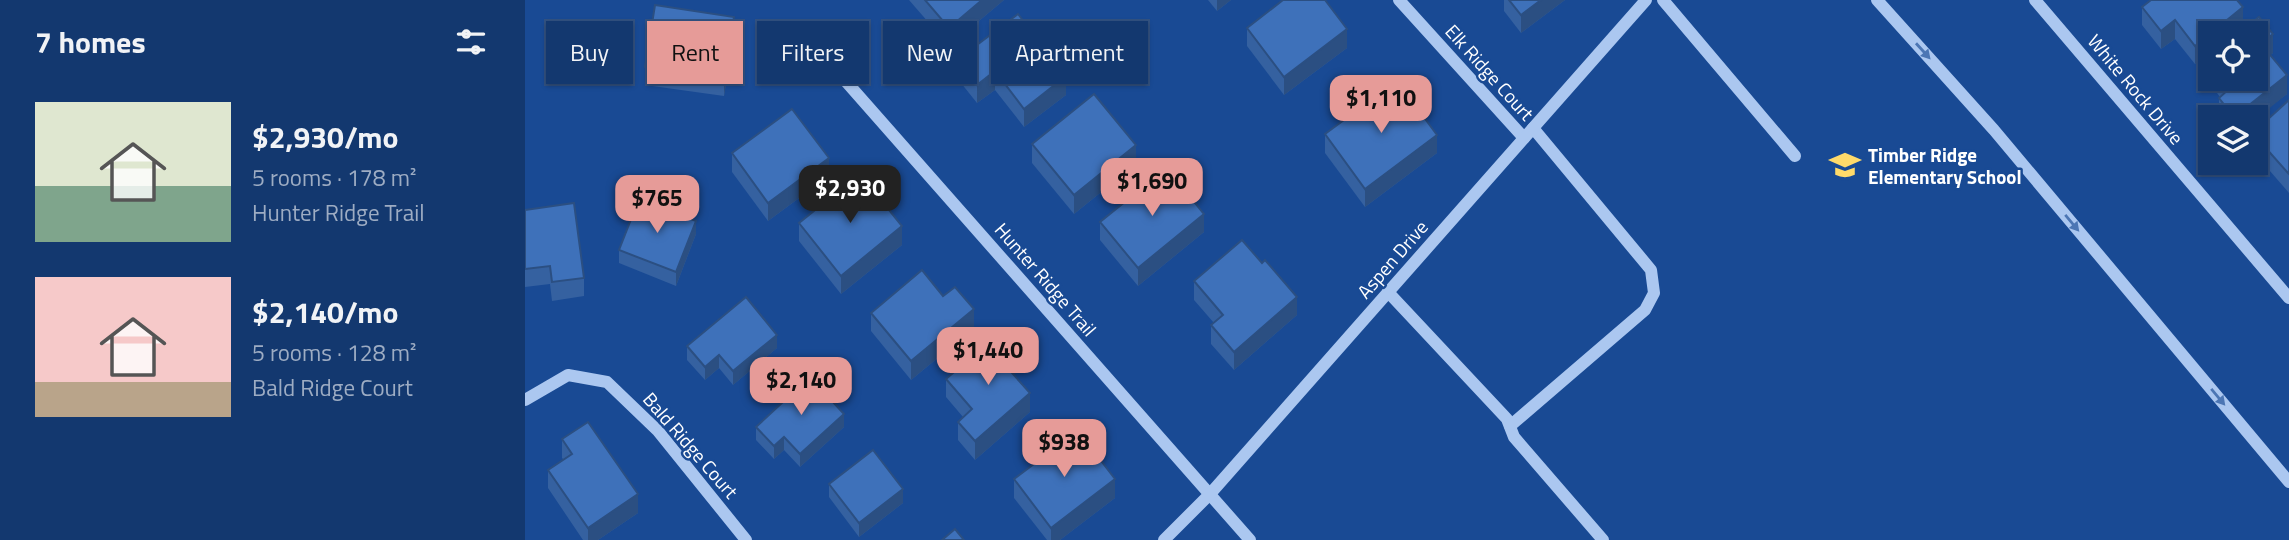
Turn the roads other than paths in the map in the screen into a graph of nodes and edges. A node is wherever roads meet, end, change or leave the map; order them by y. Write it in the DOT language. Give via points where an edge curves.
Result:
graph roads {
  1 [pos="1399,0"];
  2 [pos="1646,0"];
  3 [pos="1663,0"];
  4 [pos="1877,0"];
  5 [pos="2035,0"];
  6 [pos="848,84"];
  7 [pos="1533,128"];
  8 [pos="1524,138"];
  9 [pos="1795,156"];
  10 [pos="1388,292"];
  11 [pos="2289,298"];
  12 [pos="525,400"];
  13 [pos="1510,426"];
  14 [pos="2289,482"];
  15 [pos="1210,494"];
  16 [pos="746,540"];
  17 [pos="1164,540"];
  18 [pos="1250,540"];
  19 [pos="1603,540"];
  1 -- 8 [label="street, Elk Ridge Court"];
  2 -- 7 [label="street, Aspen Drive"];
  3 -- 9 [label="street"];
  4 -- 14 [label="street, one-way" via="1994,130"];
  5 -- 11 [label="street, White Rock Drive"];
  6 -- 15 [label="street, Hunter Ridge Trail"];
  7 -- 8 [label="street, Aspen Drive"];
  7 -- 13 [label="street" via="1651,270 1654,293 1645,310"];
  8 -- 10 [label="street, Aspen Drive"];
  10 -- 13 [label="street"];
  10 -- 15 [label="street, Aspen Drive"];
  12 -- 16 [label="street, Bald Ridge Court" via="568,374 607,382 658,430"];
  13 -- 19 [label="street" via="1514,437"];
  15 -- 17 [label="street, Aspen Drive"];
  15 -- 18 [label="street, Hunter Ridge Trail"];
}
